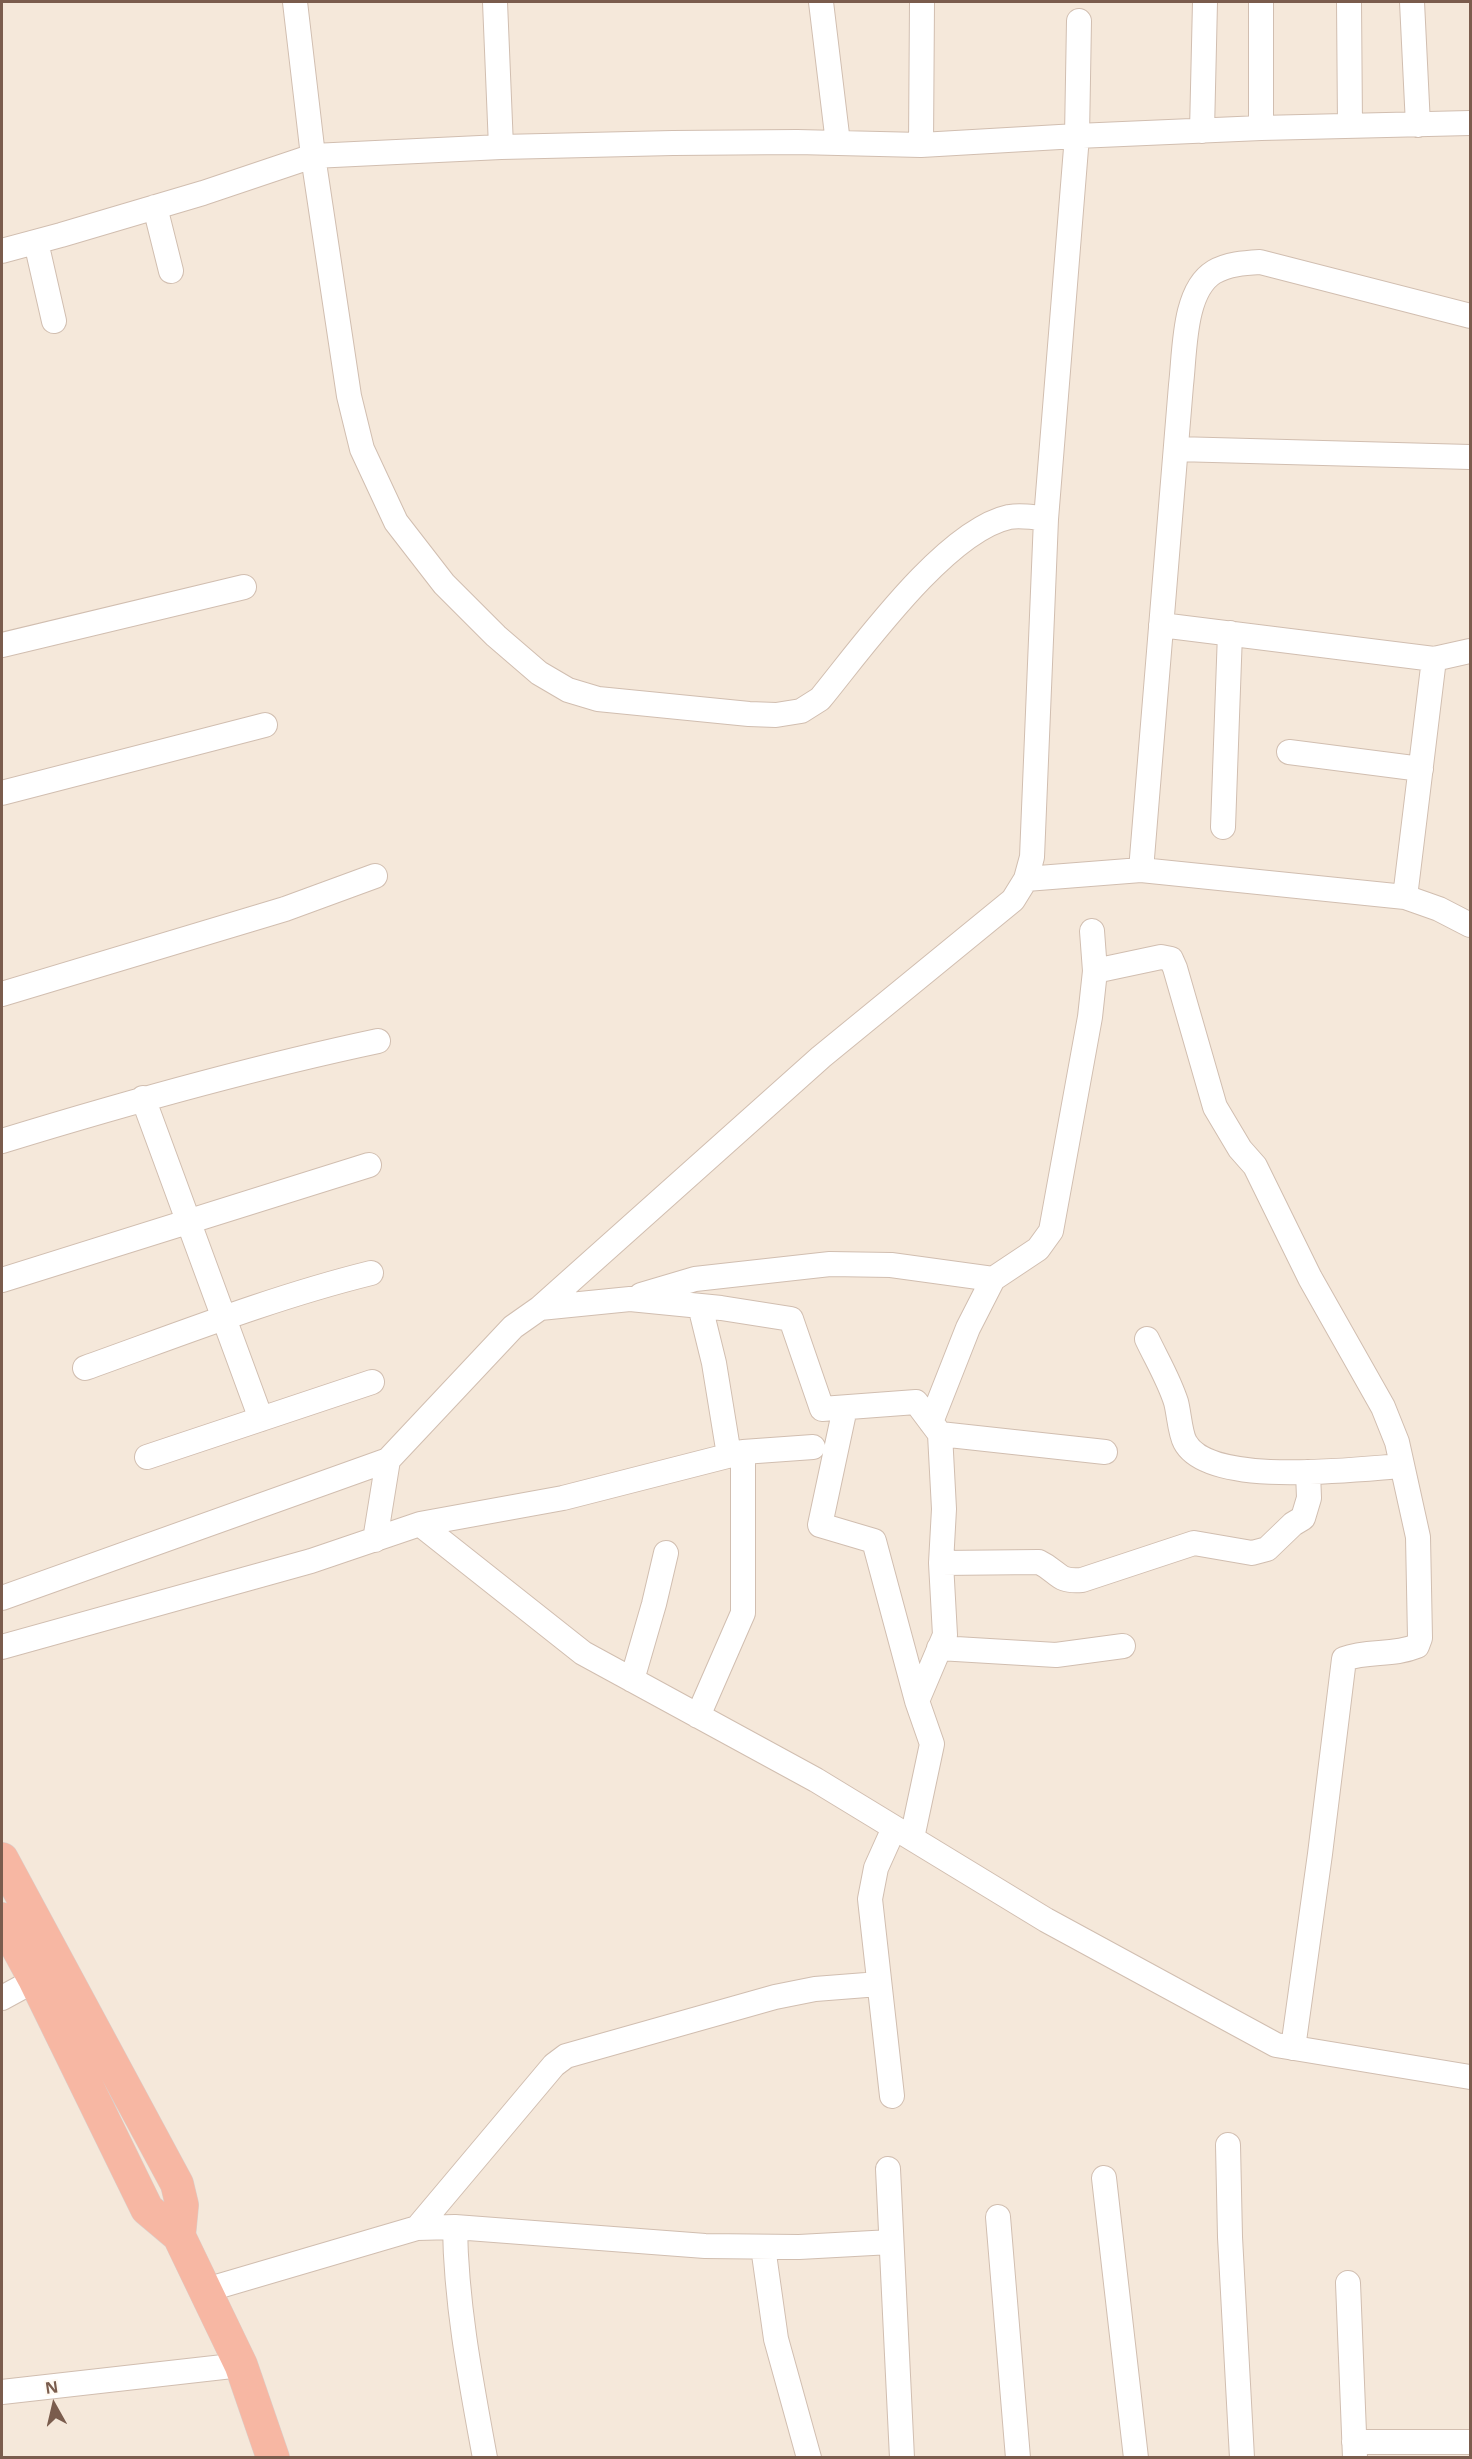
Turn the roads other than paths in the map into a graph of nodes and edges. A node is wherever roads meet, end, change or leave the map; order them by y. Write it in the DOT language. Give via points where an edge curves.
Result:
graph roads {
  1 [pos="295,2"];
  2 [pos="495,2"];
  3 [pos="821,2"];
  4 [pos="922,2"];
  5 [pos="1205,2"];
  6 [pos="1261,2"];
  7 [pos="1349,2"];
  8 [pos="1412,2"];
  9 [pos="1079,21"];
  10 [pos="1470,123"];
  11 [pos="1418,125"];
  12 [pos="1350,126"];
  13 [pos="1261,128"];
  14 [pos="1202,131"];
  15 [pos="1077,135"];
  16 [pos="838,143"];
  17 [pos="921,145"];
  18 [pos="501,147"];
  19 [pos="313,156"];
  20 [pos="155,207"];
  21 [pos="36,242"];
  22 [pos="2,251"];
  23 [pos="171,271"];
  24 [pos="1470,315"];
  25 [pos="54,321"];
  26 [pos="1176,449"];
  27 [pos="1470,457"];
  28 [pos="1046,519"];
  29 [pos="244,587"];
  30 [pos="1161,625"];
  31 [pos="1230,633"];
  32 [pos="2,645"];
  33 [pos="1470,651"];
  34 [pos="1434,659"];
  35 [pos="265,725"];
  36 [pos="1289,752"];
  37 [pos="1421,769"];
  38 [pos="2,793"];
  39 [pos="1222,828"];
  40 [pos="1141,870"];
  41 [pos="375,876"];
  42 [pos="1026,879"];
  43 [pos="1406,897"];
  44 [pos="1470,925"];
  45 [pos="1092,931"];
  46 [pos="1095,970"];
  47 [pos="2,994"];
  48 [pos="378,1041"];
  49 [pos="143,1098"];
  50 [pos="2,1142"];
  51 [pos="369,1165"];
  52 [pos="188,1220"];
  53 [pos="371,1272"];
  54 [pos="993,1279"];
  55 [pos="2,1280"];
  56 [pos="630,1299"];
  57 [pos="700,1306"];
  58 [pos="540,1308"];
  59 [pos="225,1317"];
  60 [pos="1147,1339"];
  61 [pos="86,1368"];
  62 [pos="372,1382"];
  63 [pos="845,1408"];
  64 [pos="261,1419"];
  65 [pos="935,1428"];
  66 [pos="813,1447"];
  67 [pos="1105,1452"];
  68 [pos="736,1453"];
  69 [pos="147,1457"];
  70 [pos="388,1460"];
  71 [pos="1402,1466"];
  72 [pos="1308,1472"];
  73 [pos="420,1524"];
  74 [pos="375,1540"];
  75 [pos="666,1553"];
  76 [pos="941,1563"];
  77 [pos="2,1598"];
  78 [pos="1122,1646"];
  79 [pos="2,1647"];
  80 [pos="939,1648"];
  81 [pos="632,1680"];
  82 [pos="917,1701"];
  83 [pos="698,1716"];
  84 [pos="903,1833"];
  85 [pos="2,1859"];
  86 [pos="2,1919"];
  87 [pos="35,1980"];
  88 [pos="879,1984"];
  89 [pos="2,1998"];
  90 [pos="1293,2048"];
  91 [pos="1470,2077"];
  92 [pos="892,2096"];
  93 [pos="1228,2145"];
  94 [pos="888,2169"];
  95 [pos="1104,2178"];
  96 [pos="998,2217"];
  97 [pos="417,2228"];
  98 [pos="455,2228"];
  99 [pos="179,2236"];
  100 [pos="891,2242"];
  101 [pos="764,2247"];
  102 [pos="1348,2283"];
  103 [pos="206,2290"];
  104 [pos="241,2365"];
  105 [pos="2,2392"];
  106 [pos="1470,2442"];
  107 [pos="1355,2450"];
  108 [pos="273,2457"];
  109 [pos="485,2457"];
  110 [pos="809,2457"];
  111 [pos="902,2457"];
  112 [pos="1018,2457"];
  113 [pos="1136,2457"];
  114 [pos="1242,2457"];
  1 -- 19 [label="street"];
  2 -- 18 [label="street"];
  3 -- 16 [label="street"];
  4 -- 17 [label="street"];
  5 -- 14 [label="street"];
  6 -- 13 [label="street"];
  7 -- 12 [label="street"];
  8 -- 11 [label="street"];
  9 -- 15 [label="street"];
  10 -- 11 [label="street"];
  11 -- 12 [label="street"];
  12 -- 13 [label="street"];
  13 -- 14 [label="street"];
  14 -- 15 [label="street"];
  15 -- 17 [label="street"];
  15 -- 28 [label="street"];
  16 -- 17 [label="street"];
  16 -- 18 [label="street"];
  18 -- 19 [label="street"];
  19 -- 20 [label="street"];
  19 -- 28 [label="street" via="349,396 362,449 396,522 444,584 496,636 539,673 568,690 598,699 675,708 776,715 801,711 820,699 915,583 964,540 1007,518"];
  20 -- 21 [label="street"];
  20 -- 23 [label="street"];
  21 -- 22 [label="street"];
  21 -- 25 [label="street"];
  24 -- 26 [label="street" via="1260,262 1232,264 1202,281 1190,307"];
  26 -- 27 [label="street"];
  26 -- 30 [label="street"];
  28 -- 42 [label="street" via="1032,857"];
  29 -- 32 [label="street"];
  30 -- 31 [label="street"];
  30 -- 40 [label="street"];
  31 -- 34 [label="street"];
  31 -- 39 [label="street"];
  33 -- 34 [label="street"];
  34 -- 37 [label="street"];
  35 -- 38 [label="street"];
  36 -- 37 [label="street"];
  37 -- 43 [label="street"];
  40 -- 42 [label="street"];
  40 -- 43 [label="street"];
  41 -- 47 [label="street" via="285,909"];
  42 -- 58 [label="street" via="1013,900 821,1057"];
  43 -- 44 [label="street"];
  45 -- 46 [label="street"];
  46 -- 54 [label="street" via="1082,1068 1051,1231 1038,1249"];
  46 -- 71 [label="street" via="1161,957 1171,959 1215,1107 1255,1166 1310,1278 1383,1407"];
  48 -- 49 [label="street"];
  49 -- 50 [label="street"];
  49 -- 52 [label="street"];
  51 -- 52 [label="street"];
  52 -- 55 [label="street"];
  52 -- 59 [label="street"];
  53 -- 59 [label="street"];
  54 -- 56 [label="street" via="891,1265 830,1264 695,1279"];
  54 -- 65 [label="street" via="968,1328"];
  56 -- 57 [label="street"];
  56 -- 58 [label="street"];
  57 -- 63 [label="street" via="791,1319 822,1409"];
  57 -- 68 [label="street"];
  58 -- 70 [label="street" via="504,1336"];
  59 -- 61 [label="street"];
  59 -- 64 [label="street"];
  60 -- 72 [label="street" via="1172,1389 1184,1441 1196,1456 1273,1473"];
  62 -- 64 [label="street"];
  63 -- 65 [label="street" via="916,1402"];
  63 -- 82 [label="street" via="820,1525 874,1541"];
  64 -- 69 [label="street"];
  65 -- 67 [label="street"];
  65 -- 76 [label="street" via="944,1509"];
  66 -- 68 [label="street"];
  68 -- 73 [label="street" via="563,1498"];
  68 -- 83 [label="street" via="743,1613"];
  70 -- 74 [label="street"];
  70 -- 77 [label="street"];
  71 -- 72 [label="street"];
  71 -- 90 [label="street" via="1418,1537 1420,1638 1417,1646 1403,1652 1357,1654 1344,1659"];
  72 -- 76 [label="street" via="1309,1498 1303,1518 1268,1549 1251,1553 1194,1543 1071,1581 1061,1580 1039,1562"];
  73 -- 74 [label="street"];
  73 -- 81 [label="street" via="583,1653"];
  74 -- 79 [label="street" via="311,1562"];
  75 -- 81 [label="street"];
  76 -- 80 [label="street" via="945,1635"];
  78 -- 80 [label="street" via="1056,1655"];
  80 -- 82 [label="street"];
  81 -- 83 [label="street"];
  82 -- 84 [label="street" via="932,1744"];
  83 -- 84 [label="street"];
  84 -- 88 [label="street" via="876,1868 870,1899"];
  84 -- 90 [label="street" via="1046,1920 1276,2045"];
  85 -- 99 [label="highway" via="177,2184 182,2205"];
  86 -- 87 [label="highway"];
  87 -- 89 [label="street"];
  87 -- 99 [label="highway" via="147,2209"];
  88 -- 92 [label="street"];
  88 -- 97 [label="street" via="775,1997 566,2056 554,2065"];
  90 -- 91 [label="street"];
  93 -- 114 [label="street"];
  94 -- 100 [label="street"];
  95 -- 113 [label="street"];
  96 -- 112 [label="street"];
  97 -- 98 [label="street"];
  97 -- 103 [label="street"];
  98 -- 101 [label="street"];
  98 -- 109 [label="street" via="455,2262 470,2378"];
  99 -- 103 [label="highway"];
  100 -- 101 [label="street"];
  100 -- 111 [label="street"];
  101 -- 110 [label="street" via="776,2339"];
  102 -- 107 [label="street"];
  103 -- 104 [label="highway"];
  104 -- 105 [label="street"];
  104 -- 108 [label="highway"];
  106 -- 107 [label="street"];
}
